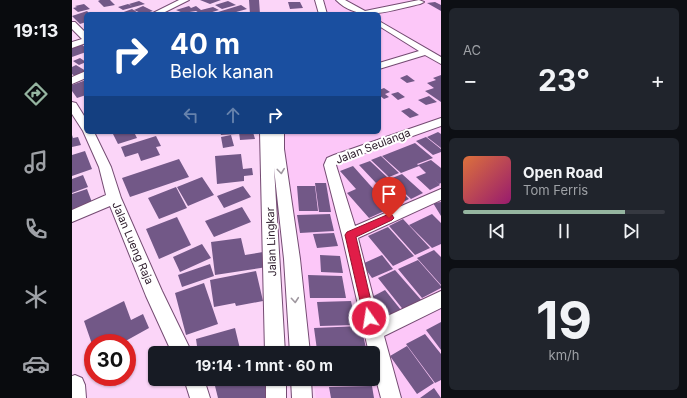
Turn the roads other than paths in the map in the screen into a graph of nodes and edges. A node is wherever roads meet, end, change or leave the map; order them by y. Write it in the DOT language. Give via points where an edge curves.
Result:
graph roads {
  1 [pos="185,0"];
  2 [pos="313,0"];
  3 [pos="319,0"];
  4 [pos="340,0"];
  5 [pos="420,2"];
  6 [pos="166,10"];
  7 [pos="160,12"];
  8 [pos="172,12"];
  9 [pos="314,12"];
  10 [pos="322,12"];
  11 [pos="360,12"];
  12 [pos="372,12"];
  13 [pos="72,24"];
  14 [pos="381,24"];
  15 [pos="84,37"];
  16 [pos="84,40"];
  17 [pos="72,45"];
  18 [pos="426,52"];
  19 [pos="441,61"];
  20 [pos="381,65"];
  21 [pos="84,75"];
  22 [pos="72,81"];
  23 [pos="72,105"];
  24 [pos="440,123"];
  25 [pos="84,125"];
  26 [pos="89,134"];
  27 [pos="266,134"];
  28 [pos="278,134"];
  29 [pos="441,194"];
  30 [pos="114,198"];
  31 [pos="72,216"];
  32 [pos="350,235"];
  33 [pos="441,299"];
  34 [pos="373,332"];
  35 [pos="179,346"];
  36 [pos="275,346"];
  37 [pos="299,346"];
  38 [pos="196,386"];
  39 [pos="276,386"];
  40 [pos="301,386"];
  41 [pos="200,398"];
  42 [pos="276,398"];
  43 [pos="302,398"];
  44 [pos="390,398"];
  1 -- 6 [label="street"];
  2 -- 9 [label="street"];
  3 -- 10 [label="street"];
  4 -- 11 [label="street"];
  5 -- 12 [label="street"];
  6 -- 7 [label="street"];
  6 -- 8 [label="street"];
  13 -- 15 [label="street"];
  14 -- 18 [label="street"];
  16 -- 17 [label="street"];
  18 -- 19 [label="street"];
  18 -- 20 [label="street"];
  21 -- 22 [label="street"];
  23 -- 25 [label="street"];
  24 -- 32 [label="street, Jalan Seulanga" via="331,161"];
  26 -- 30 [label="street, Jalan Lueng Raja"];
  27 -- 36 [label="street, Jalan Lingkar"];
  28 -- 37 [label="street, one-way"];
  29 -- 32 [label="street"];
  30 -- 31 [label="street"];
  30 -- 35 [label="street, Jalan Lueng Raja"];
  32 -- 34 [label="street, Jalan Seulanga"];
  33 -- 34 [label="street"];
  34 -- 44 [label="street, Jalan Seulanga"];
  38 -- 41 [label="street"];
  39 -- 42 [label="street"];
  40 -- 43 [label="street"];
}
